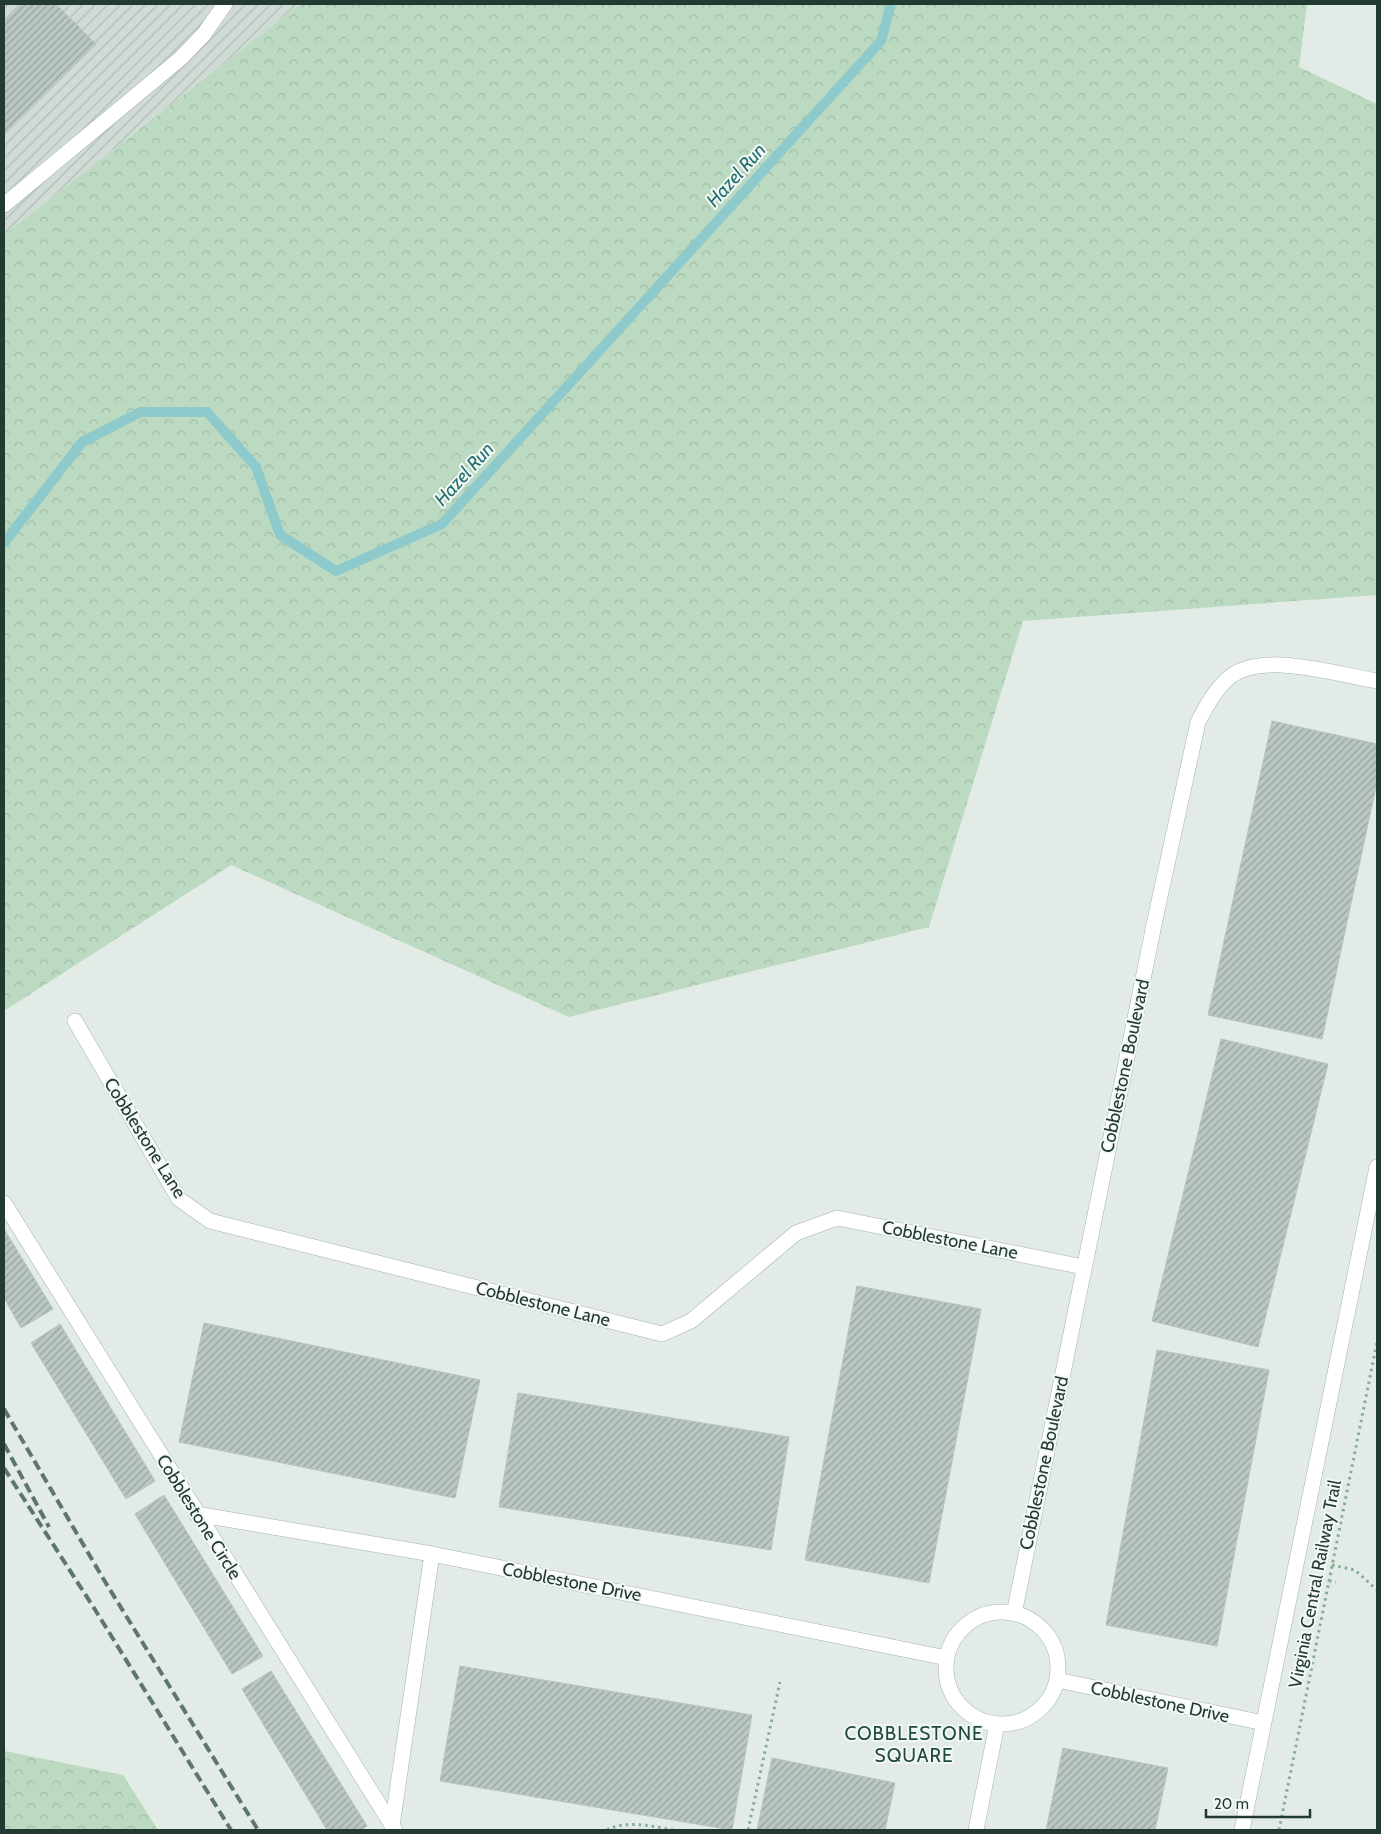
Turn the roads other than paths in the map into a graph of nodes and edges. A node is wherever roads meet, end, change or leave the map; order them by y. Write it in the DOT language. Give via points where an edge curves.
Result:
graph roads {
  1 [pos="225,4"];
  2 [pos="4,205"];
  3 [pos="1377,682"];
  4 [pos="75,1021"];
  5 [pos="1377,1167"];
  6 [pos="4,1203"];
  7 [pos="1084,1267"];
  8 [pos="196,1514"];
  9 [pos="432,1554"];
  10 [pos="1014,1614"];
  11 [pos="947,1658"];
  12 [pos="1057,1680"];
  13 [pos="1264,1723"];
  14 [pos="997,1724"];
  15 [pos="394,1828"];
  16 [pos="976,1830"];
  17 [pos="1242,1830"];
  1 -- 2 [label="street" via="204,34 181,58"];
  3 -- 7 [label="street, Cobblestone Boulevard" via="1279,664 1254,666 1232,675 1210,698 1198,722"];
  4 -- 7 [label="street, Cobblestone Lane" via="179,1199 210,1221 662,1334 691,1321 796,1233 837,1218"];
  5 -- 13 [label="street"];
  6 -- 8 [label="street, Cobblestone Circle"];
  7 -- 10 [label="street, Cobblestone Boulevard"];
  8 -- 9 [label="street, Cobblestone Drive"];
  8 -- 15 [label="street, Cobblestone Circle"];
  9 -- 11 [label="street, Cobblestone Drive"];
  9 -- 15 [label="street"];
  10 -- 11 [label="street" via="996,1612 979,1617 964,1627 953,1641"];
  10 -- 12 [label="street" via="1031,1620 1044,1631 1058,1662"];
  11 -- 14 [label="street" via="946,1676 952,1694 963,1709 979,1720"];
  12 -- 13 [label="street, Cobblestone Drive"];
  12 -- 14 [label="street" via="1051,1695 1029,1718 1013,1724"];
  13 -- 17 [label="street"];
  14 -- 16 [label="street"];
}
